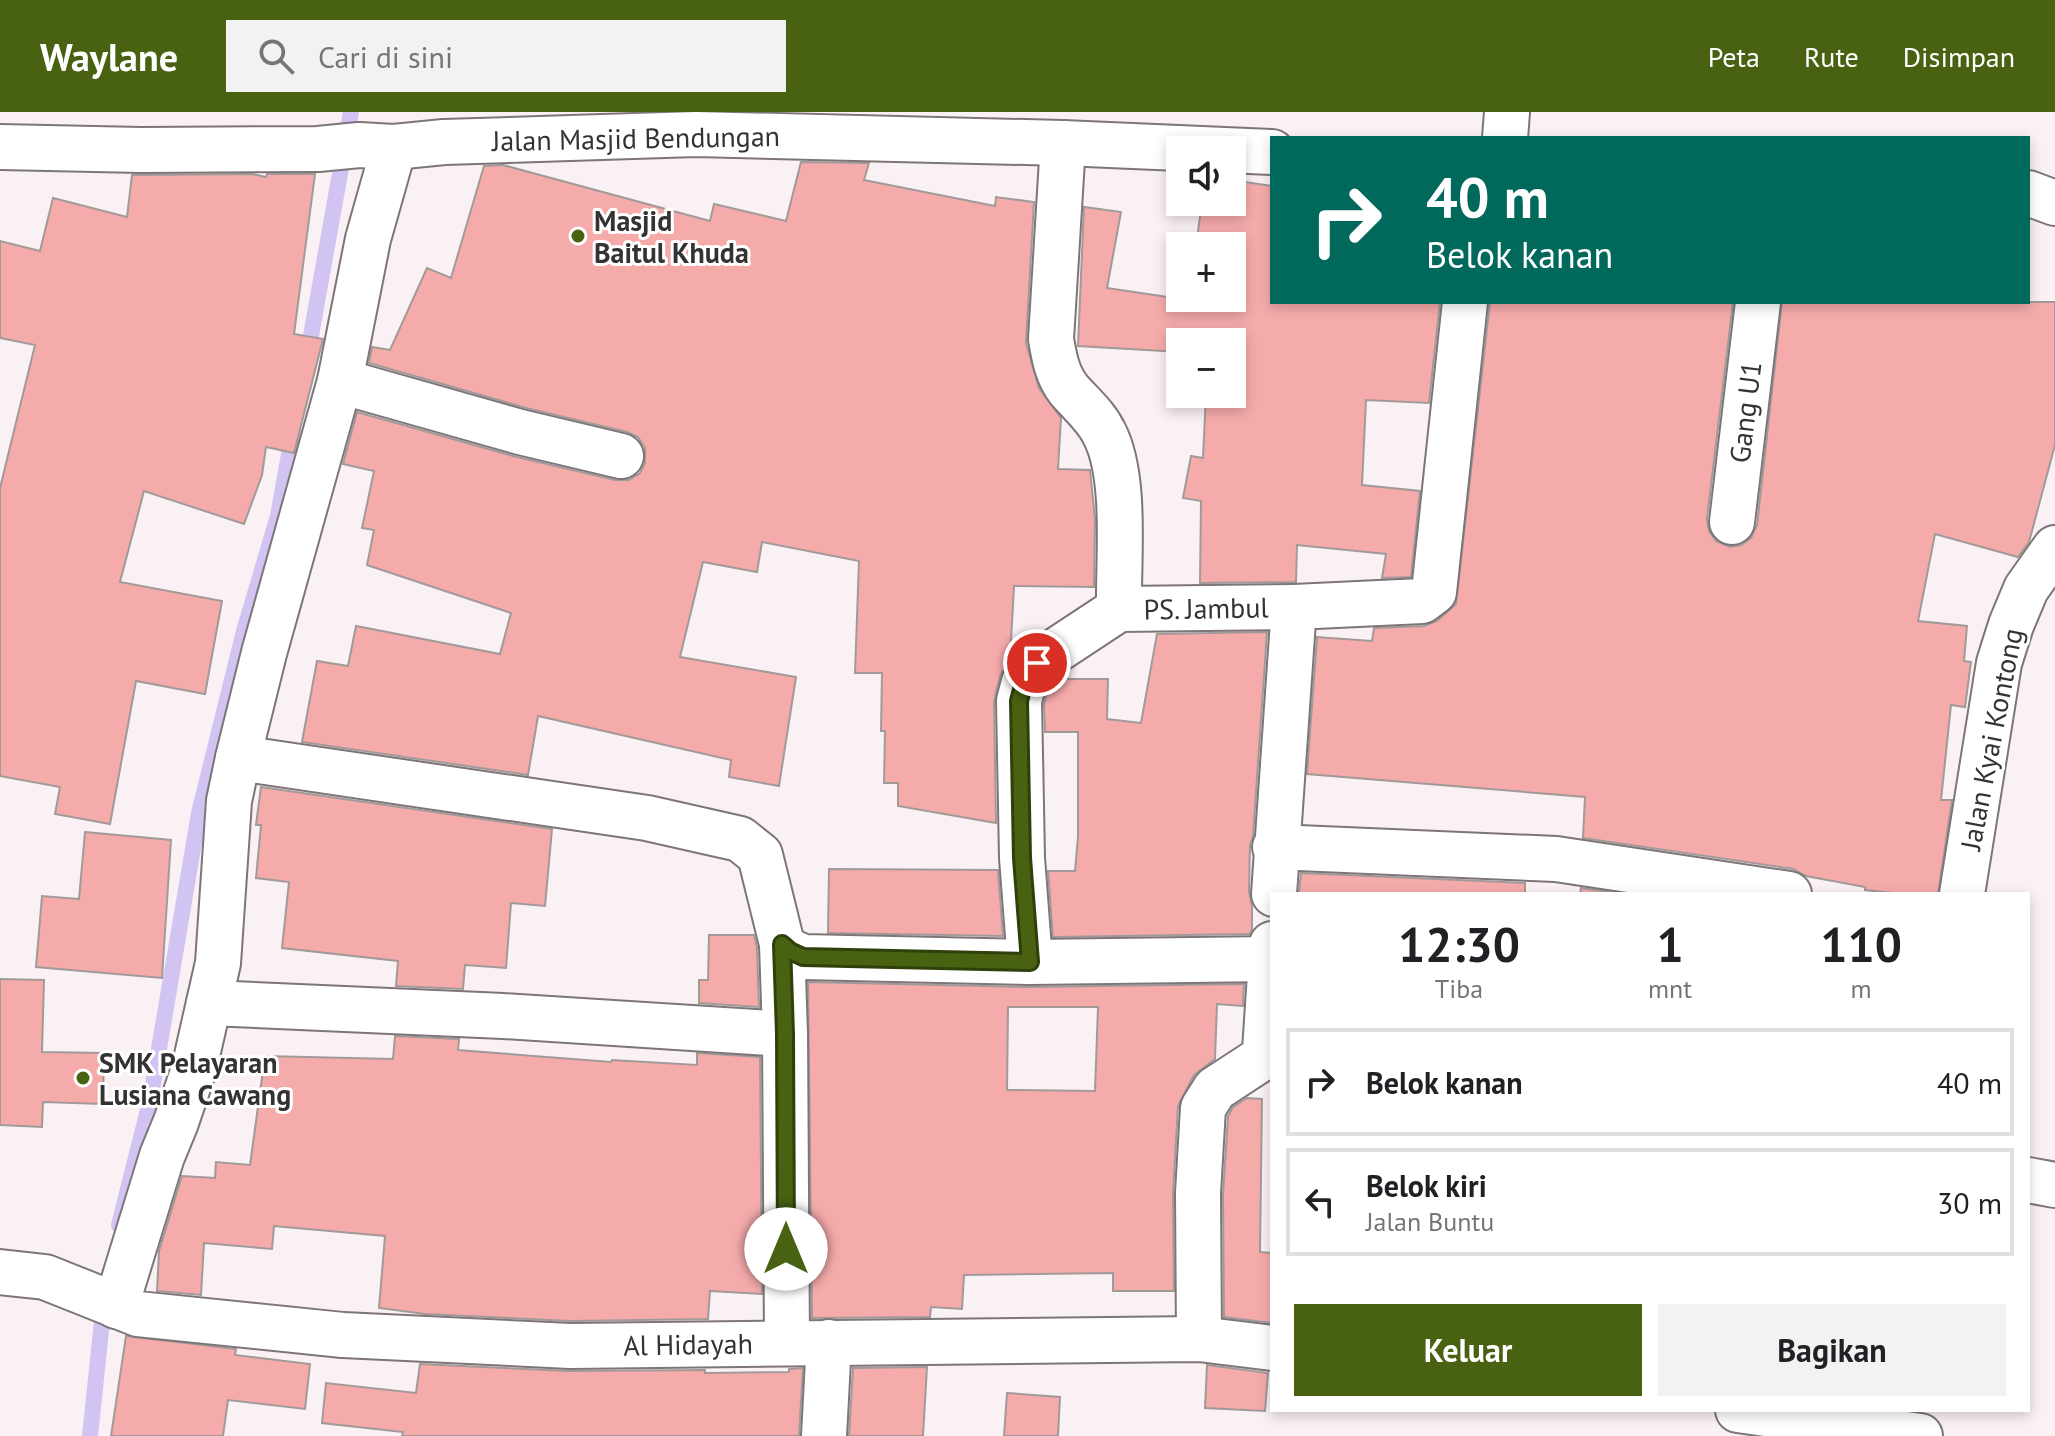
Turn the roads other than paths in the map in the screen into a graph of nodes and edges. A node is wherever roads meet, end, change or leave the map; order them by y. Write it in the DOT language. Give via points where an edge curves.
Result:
graph roads {
  1 [pos="1507,112"];
  2 [pos="705,123"];
  3 [pos="1505,136"];
  4 [pos="1063,143"];
  5 [pos="0,147"];
  6 [pos="357,147"];
  7 [pos="1270,152"];
  8 [pos="2030,194"];
  9 [pos="2055,203"];
  10 [pos="1465,304"];
  11 [pos="1758,304"];
  12 [pos="340,381"];
  13 [pos="621,456"];
  14 [pos="1732,522"];
  15 [pos="2055,548"];
  16 [pos="1294,607"];
  17 [pos="1119,609"];
  18 [pos="238,758"];
  19 [pos="1275,847"];
  20 [pos="1274,892"];
  21 [pos="1776,892"];
  22 [pos="1962,892"];
  23 [pos="782,944"];
  24 [pos="1270,959"];
  25 [pos="1030,962"];
  26 [pos="1270,985"];
  27 [pos="209,1003"];
  28 [pos="785,1034"];
  29 [pos="2030,1180"];
  30 [pos="2055,1185"];
  31 [pos="0,1272"];
  32 [pos="111,1305"];
  33 [pos="1199,1339"];
  34 [pos="808,1342"];
  35 [pos="1270,1348"];
  36 [pos="1759,1412"];
  37 [pos="1898,1425"];
  38 [pos="824,1436"];
  1 -- 3 [label="street"];
  2 -- 4 [label="street, Jalan Masjid Bendungan"];
  2 -- 6 [label="street, Jalan Masjid Bendungan"];
  4 -- 7 [label="street, Jalan Masjid Bendungan"];
  4 -- 17 [label="street" via="1051,339 1055,366 1104,432 1113,453"];
  5 -- 6 [label="street, Jalan Masjid Bendungan"];
  6 -- 12 [label="street" via="368,239"];
  8 -- 9 [label="street"];
  10 -- 16 [label="street, PS. Jambul" via="1434,592 1422,601"];
  11 -- 14 [label="street, Gang U1"];
  12 -- 13 [label="street"];
  12 -- 18 [label="street"];
  15 -- 22 [label="street, Jalan Kyai Kontong" via="2026,589 1999,663"];
  16 -- 17 [label="street, PS. Jambul"];
  16 -- 19 [label="street"];
  17 -- 25 [label="street" via="1037,663 1019,701"];
  18 -- 23 [label="street" via="647,818 740,839 760,855"];
  18 -- 27 [label="street" via="229,801 218,963"];
  19 -- 20 [label="street"];
  19 -- 21 [label="street" via="1556,859"];
  23 -- 25 [label="street" via="803,957"];
  23 -- 28 [label="street"];
  24 -- 25 [label="street"];
  26 -- 33 [label="street" via="1261,1059 1215,1089 1203,1108"];
  27 -- 28 [label="street"];
  27 -- 32 [label="street" via="194,1069"];
  28 -- 34 [label="street"];
  29 -- 30 [label="street"];
  31 -- 32 [label="street, Al Hidayah" via="56,1280"];
  32 -- 34 [label="street, Al Hidayah" via="138,1314 343,1335 570,1346"];
  33 -- 34 [label="street, Al Hidayah"];
  33 -- 35 [label="street, Al Hidayah"];
  34 -- 38 [label="street"];
  36 -- 37 [label="street"];
}
